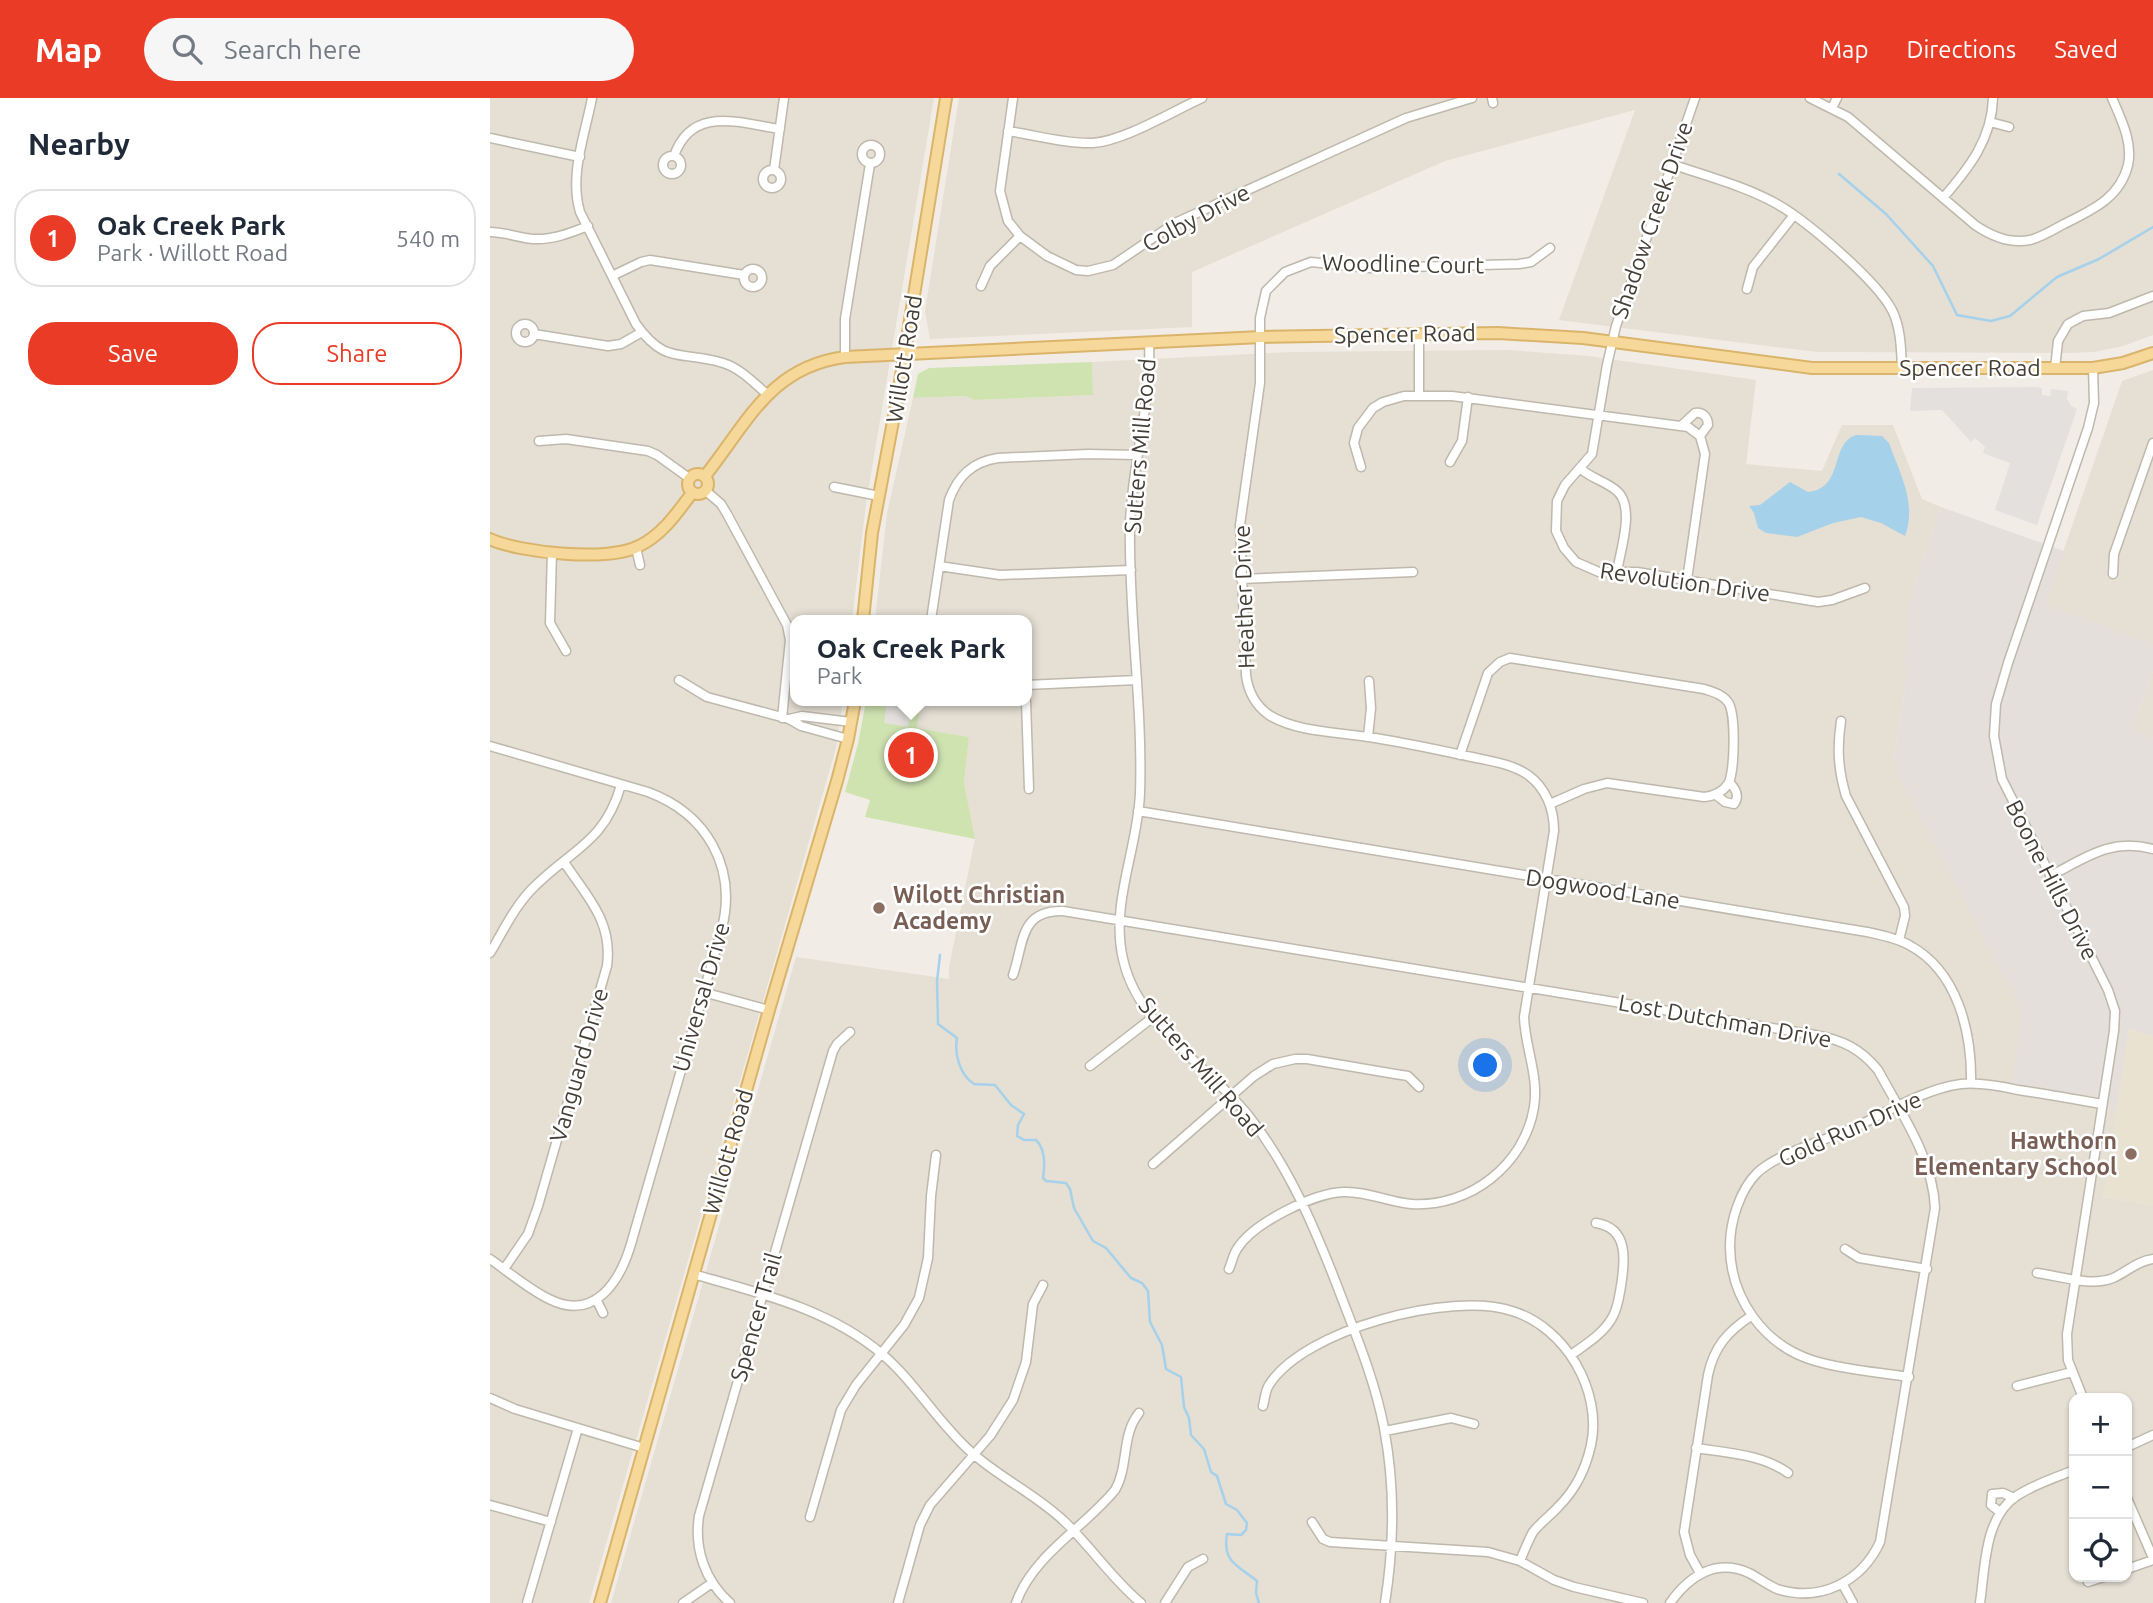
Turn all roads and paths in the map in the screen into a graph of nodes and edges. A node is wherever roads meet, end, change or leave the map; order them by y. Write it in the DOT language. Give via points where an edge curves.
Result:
graph roads {
  1 [pos="592,98"];
  2 [pos="784,98"];
  3 [pos="946,98"];
  4 [pos="1013,98"];
  5 [pos="1202,98"];
  6 [pos="1472,98"];
  7 [pos="1695,98"];
  8 [pos="1810,98"];
  9 [pos="1837,98"];
  10 [pos="1993,98"];
  11 [pos="2112,98"];
  12 [pos="1832,108"];
  13 [pos="1990,122"];
  14 [pos="2008,127"];
  15 [pos="780,129"];
  16 [pos="1008,131"];
  17 [pos="490,138"];
  18 [pos="674,156"];
  19 [pos="580,157"];
  20 [pos="870,164"];
  21 [pos="1671,164"];
  22 [pos="774,170"];
  23 [pos="1943,198"];
  24 [pos="1794,215"];
  25 [pos="587,226"];
  26 [pos="490,232"];
  27 [pos="1020,236"];
  28 [pos="1550,248"];
  29 [pos="744,275"];
  30 [pos="612,276"];
  31 [pos="981,286"];
  32 [pos="1747,289"];
  33 [pos="2153,296"];
  34 [pos="642,332"];
  35 [pos="534,334"];
  36 [pos="1419,334"];
  37 [pos="1261,337"];
  38 [pos="1149,342"];
  39 [pos="1611,342"];
  40 [pos="905,353"];
  41 [pos="2153,353"];
  42 [pos="845,357"];
  43 [pos="1902,368"];
  44 [pos="2055,368"];
  45 [pos="2093,368"];
  46 [pos="768,395"];
  47 [pos="1419,396"];
  48 [pos="1468,397"];
  49 [pos="1599,414"];
  50 [pos="1681,426"];
  51 [pos="1700,436"];
  52 [pos="539,441"];
  53 [pos="2153,443"];
  54 [pos="1138,455"];
  55 [pos="1450,461"];
  56 [pos="1361,467"];
  57 [pos="1581,469"];
  58 [pos="705,477"];
  59 [pos="689,478"];
  60 [pos="834,487"];
  61 [pos="706,491"];
  62 [pos="692,493"];
  63 [pos="879,496"];
  64 [pos="490,539"];
  65 [pos="636,548"];
  66 [pos="552,552"];
  67 [pos="640,565"];
  68 [pos="939,566"];
  69 [pos="1131,570"];
  70 [pos="1413,572"];
  71 [pos="1617,572"];
  72 [pos="2113,574"];
  73 [pos="1241,579"];
  74 [pos="1686,580"];
  75 [pos="1865,588"];
  76 [pos="788,602"];
  77 [pos="779,607"];
  78 [pos="864,615"];
  79 [pos="932,615"];
  80 [pos="566,651"];
  81 [pos="679,680"];
  82 [pos="1136,680"];
  83 [pos="1369,681"];
  84 [pos="1032,685"];
  85 [pos="854,706"];
  86 [pos="1026,706"];
  87 [pos="786,718"];
  88 [pos="1841,721"];
  89 [pos="851,722"];
  90 [pos="1368,737"];
  91 [pos="848,739"];
  92 [pos="490,747"];
  93 [pos="1460,755"];
  94 [pos="1729,782"];
  95 [pos="621,785"];
  96 [pos="1029,789"];
  97 [pos="1716,795"];
  98 [pos="1550,804"];
  99 [pos="1138,811"];
  100 [pos="2153,849"];
  101 [pos="564,862"];
  102 [pos="2050,876"];
  103 [pos="1546,880"];
  104 [pos="1027,910"];
  105 [pos="1033,918"];
  106 [pos="1121,920"];
  107 [pos="1899,940"];
  108 [pos="490,953"];
  109 [pos="1013,975"];
  110 [pos="1529,988"];
  111 [pos="703,992"];
  112 [pos="769,1010"];
  113 [pos="1152,1018"];
  114 [pos="850,1032"];
  115 [pos="1090,1066"];
  116 [pos="1971,1083"];
  117 [pos="1419,1087"];
  118 [pos="1231,1096"];
  119 [pos="2102,1104"];
  120 [pos="1897,1107"];
  121 [pos="936,1155"];
  122 [pos="1153,1164"];
  123 [pos="2054,1164"];
  124 [pos="2092,1170"];
  125 [pos="1304,1203"];
  126 [pos="1596,1223"];
  127 [pos="1845,1249"];
  128 [pos="490,1259"];
  129 [pos="2153,1259"];
  130 [pos="504,1269"];
  131 [pos="1229,1269"];
  132 [pos="1927,1269"];
  133 [pos="2036,1273"];
  134 [pos="693,1274"];
  135 [pos="2075,1279"];
  136 [pos="1043,1286"];
  137 [pos="763,1294"];
  138 [pos="596,1299"];
  139 [pos="603,1313"];
  140 [pos="1751,1316"];
  141 [pos="1353,1328"];
  142 [pos="882,1354"];
  143 [pos="1571,1355"];
  144 [pos="2072,1372"];
  145 [pos="1909,1377"];
  146 [pos="2017,1385"];
  147 [pos="2081,1393"];
  148 [pos="490,1398"];
  149 [pos="1263,1406"];
  150 [pos="1139,1413"];
  151 [pos="1474,1424"];
  152 [pos="578,1428"];
  153 [pos="1385,1431"];
  154 [pos="2153,1435"];
  155 [pos="2132,1445"];
  156 [pos="644,1448"];
  157 [pos="1696,1448"];
  158 [pos="973,1454"];
  159 [pos="2069,1472"];
  160 [pos="1788,1473"];
  161 [pos="2014,1498"];
  162 [pos="490,1505"];
  163 [pos="2132,1510"];
  164 [pos="2000,1512"];
  165 [pos="810,1517"];
  166 [pos="551,1522"];
  167 [pos="1312,1522"];
  168 [pos="1074,1531"];
  169 [pos="1391,1546"];
  170 [pos="1203,1559"];
  171 [pos="2153,1559"];
  172 [pos="1520,1561"];
  173 [pos="2132,1567"];
  174 [pos="1700,1573"];
  175 [pos="712,1583"];
  176 [pos="1843,1585"];
  177 [pos="527,1603"];
  178 [pos="600,1603"];
  179 [pos="683,1603"];
  180 [pos="730,1603"];
  181 [pos="898,1603"];
  182 [pos="1016,1603"];
  183 [pos="1141,1603"];
  184 [pos="1165,1603"];
  185 [pos="1385,1603"];
  186 [pos="1643,1603"];
  187 [pos="1670,1603"];
  188 [pos="1853,1603"];
  189 [pos="1980,1603"];
  1 -- 19 [label="street"];
  2 -- 15 [label="street"];
  3 -- 40 [label="main road, Willott Road"];
  4 -- 16 [label="street, Colby Drive"];
  5 -- 16 [label="street" via="1096,143"];
  6 -- 27 [label="street, Colby Drive" via="1406,118 1194,214 1099,270 1063,265"];
  7 -- 21 [label="street, Shadow Creek Drive"];
  8 -- 12 [label="street"];
  9 -- 12 [label="street"];
  10 -- 13 [label="street"];
  11 -- 23 [label="street" via="2127,138 2129,163 2119,186 2102,204 2030,240 2016,241 1990,235"];
  12 -- 23 [label="street"];
  13 -- 14 [label="street"];
  13 -- 23 [label="street" via="1977,154"];
  15 -- 18 [label="street" via="706,121 682,137"];
  15 -- 22 [label="street"];
  16 -- 27 [label="street, Colby Drive" via="1000,191 1008,221"];
  17 -- 19 [label="street"];
  19 -- 25 [label="street" via="575,188"];
  20 -- 42 [label="street" via="845,319"];
  21 -- 24 [label="street" via="1763,197"];
  21 -- 39 [label="street, Shadow Creek Drive"];
  24 -- 32 [label="street" via="1753,267"];
  24 -- 43 [label="street" via="1884,297 1899,330"];
  25 -- 26 [label="street" via="547,239"];
  25 -- 30 [label="street"];
  27 -- 31 [label="street" via="990,266"];
  28 -- 37 [label="street, Woodline Court" via="1520,264 1370,268 1302,264 1278,276 1266,290"];
  29 -- 30 [label="street" via="650,260"];
  30 -- 34 [label="street"];
  33 -- 44 [label="street" via="2068,324 2058,341"];
  34 -- 35 [label="street" via="608,346"];
  34 -- 46 [label="street" via="654,346 671,355 730,366"];
  36 -- 37 [label="main road, Spencer Road"];
  36 -- 39 [label="main road, Spencer Road" via="1528,334"];
  36 -- 47 [label="street"];
  37 -- 38 [label="main road, Spencer Road"];
  37 -- 73 [label="street, Heather Drive" via="1260,383 1240,525"];
  38 -- 40 [label="main road, Spencer Road"];
  38 -- 54 [label="street, Sutters Mill Road" via="1150,370"];
  39 -- 43 [label="main road, Spencer Road" via="1791,366"];
  39 -- 49 [label="street, Revolution Drive"];
  40 -- 42 [label="main road, Spencer Road"];
  40 -- 63 [label="main road, Willott Road"];
  41 -- 45 [label="main road, Spencer Road"];
  42 -- 46 [label="main road, Spencer Road" via="797,371"];
  43 -- 44 [label="main road, Spencer Road"];
  44 -- 45 [label="main road, Spencer Road"];
  45 -- 102 [label="street, Boone Hills Drive" via="2094,403 2088,428 1995,714 1995,747 2002,779"];
  46 -- 58 [label="main road, Spencer Road"];
  47 -- 48 [label="street"];
  47 -- 56 [label="street" via="1383,402 1365,417 1354,438"];
  48 -- 49 [label="street"];
  48 -- 55 [label="street" via="1462,441"];
  49 -- 50 [label="street"];
  49 -- 57 [label="street, Revolution Drive" via="1592,454"];
  50 -- 51 [label="street"];
  50 -- 51 [label="street" via="1695,413 1703,414 1709,425"];
  51 -- 74 [label="street" via="1704,454"];
  52 -- 59 [label="street" via="566,439 648,451"];
  53 -- 72 [label="street" via="2114,554"];
  54 -- 68 [label="street" via="1017,456 975,464 959,479 949,500"];
  54 -- 69 [label="street, Sutters Mill Road" via="1130,522"];
  57 -- 71 [label="street" via="1617,491 1625,504"];
  57 -- 71 [label="street, Revolution Drive" via="1560,493 1556,531 1576,562 1592,570"];
  58 -- 59 [label="main road" via="695,474"];
  58 -- 61 [label="main road"];
  59 -- 62 [label="main road"];
  60 -- 63 [label="street"];
  61 -- 62 [label="main road"];
  61 -- 77 [label="street" via="721,504"];
  62 -- 65 [label="main road" via="667,524"];
  63 -- 78 [label="main road, Willott Road"];
  64 -- 66 [label="main road" via="512,548"];
  65 -- 66 [label="main road" via="605,553"];
  65 -- 67 [label="street"];
  66 -- 80 [label="street" via="550,623"];
  68 -- 69 [label="street" via="1000,575"];
  68 -- 79 [label="street"];
  69 -- 82 [label="street, Sutters Mill Road"];
  70 -- 73 [label="street"];
  71 -- 74 [label="street, Revolution Drive"];
  73 -- 90 [label="street, Heather Drive" via="1245,675 1252,697 1268,714 1290,723"];
  74 -- 75 [label="street, Revolution Drive" via="1818,602"];
  76 -- 77 [label="street"];
  77 -- 87 [label="street" via="790,635"];
  81 -- 87 [label="street" via="707,697"];
  82 -- 84 [label="street"];
  82 -- 99 [label="street, Sutters Mill Road"];
  83 -- 90 [label="street"];
  85 -- 89 [label="main road, Willott Road"];
  86 -- 96 [label="street"];
  87 -- 89 [label="street"];
  87 -- 91 [label="street"];
  88 -- 107 [label="street" via="1840,776 1904,907"];
  89 -- 91 [label="main road, Willott Road"];
  90 -- 93 [label="street, Heather Drive"];
  91 -- 112 [label="main road, Willott Road"];
  92 -- 95 [label="street, Universal Drive"];
  93 -- 94 [label="street" via="1488,673 1500,662 1518,659 1723,696 1733,716"];
  93 -- 98 [label="street, Heather Drive" via="1521,771 1537,783"];
  94 -- 97 [label="street"];
  94 -- 97 [label="street" via="1737,793 1734,804"];
  95 -- 101 [label="street" via="603,825"];
  95 -- 111 [label="street, Universal Drive" via="660,797 684,811 703,830 718,858 726,908"];
  97 -- 98 [label="street" via="1607,783"];
  98 -- 103 [label="street" via="1554,831"];
  99 -- 103 [label="street, Dogwood Lane"];
  99 -- 106 [label="street, Sutters Mill Road"];
  100 -- 102 [label="street" via="2116,845"];
  101 -- 108 [label="street" via="526,896"];
  101 -- 130 [label="street, Vanguard Drive" via="603,922 607,966 535,1216"];
  102 -- 119 [label="street, Boone Hills Drive" via="2115,1011"];
  103 -- 107 [label="street, Dogwood Lane"];
  103 -- 110 [label="street"];
  104 -- 105 [label="street"];
  105 -- 106 [label="street, Lost Dutchman Drive" via="1063,911"];
  105 -- 109 [label="street" via="1022,937"];
  106 -- 110 [label="street, Lost Dutchman Drive"];
  106 -- 113 [label="street, Sutters Mill Road" via="1125,968"];
  107 -- 116 [label="street, Dogwood Lane" via="1936,967 1955,999 1970,1039"];
  110 -- 120 [label="street, Lost Dutchman Drive" via="1833,1038 1869,1060"];
  110 -- 125 [label="street" via="1525,1030 1535,1081 1534,1108 1525,1136 1499,1173 1463,1195 1434,1203 1410,1204 1346,1192"];
  111 -- 112 [label="street"];
  111 -- 138 [label="street, Universal Drive" via="623,1268"];
  112 -- 134 [label="main road, Willott Road"];
  113 -- 115 [label="street"];
  113 -- 118 [label="street, Sutters Mill Road"];
  114 -- 137 [label="street, Spencer Trail" via="833,1051"];
  116 -- 119 [label="street, Gold Run Drive"];
  116 -- 120 [label="street, Gold Run Drive" via="1943,1088"];
  117 -- 118 [label="street" via="1408,1076 1295,1059 1263,1069"];
  118 -- 122 [label="street"];
  118 -- 125 [label="street, Sutters Mill Road" via="1278,1158"];
  119 -- 124 [label="street, Boone Hills Drive"];
  120 -- 132 [label="street, Lost Dutchman Drive" via="1933,1183 1934,1221"];
  120 -- 140 [label="street, Gold Run Drive" via="1774,1161 1749,1184 1736,1210 1730,1254 1736,1284"];
  121 -- 142 [label="street" via="923,1285 908,1318"];
  123 -- 124 [label="street"];
  124 -- 135 [label="street, Boone Hills Drive"];
  125 -- 131 [label="street" via="1244,1241"];
  125 -- 141 [label="street, Sutters Mill Road"];
  126 -- 143 [label="street" via="1611,1227 1623,1245 1620,1294 1607,1325"];
  127 -- 132 [label="street" via="1859,1258"];
  128 -- 130 [label="street"];
  129 -- 135 [label="street" via="2108,1280"];
  130 -- 138 [label="street" via="556,1302"];
  132 -- 145 [label="street, Lost Dutchman Drive"];
  133 -- 135 [label="street"];
  134 -- 137 [label="street"];
  134 -- 156 [label="main road, Willott Road"];
  135 -- 144 [label="street, Boone Hills Drive" via="2067,1334"];
  136 -- 158 [label="street" via="1033,1304 1019,1386 1000,1422"];
  137 -- 142 [label="street" via="823,1316"];
  137 -- 175 [label="street, Spencer Trail" via="699,1516 698,1542"];
  138 -- 139 [label="street"];
  140 -- 145 [label="street, Gold Run Drive" via="1782,1345 1813,1360"];
  140 -- 157 [label="street" via="1728,1332 1714,1353"];
  141 -- 143 [label="street" via="1428,1310 1480,1304 1513,1311 1538,1323"];
  141 -- 149 [label="street" via="1315,1347 1276,1377"];
  141 -- 153 [label="street, Sutters Mill Road"];
  142 -- 158 [label="street"];
  142 -- 165 [label="street" via="841,1410"];
  143 -- 172 [label="street" via="1585,1380 1592,1414 1588,1458 1569,1495 1533,1532"];
  144 -- 146 [label="street"];
  144 -- 147 [label="street, Boone Hills Drive"];
  145 -- 176 [label="street, Lost Dutchman Drive" via="1880,1542 1869,1563"];
  148 -- 152 [label="street"];
  150 -- 168 [label="street" via="1129,1430 1120,1482"];
  151 -- 153 [label="street" via="1451,1418"];
  152 -- 156 [label="street"];
  152 -- 166 [label="street"];
  153 -- 169 [label="street, Sutters Mill Road"];
  154 -- 155 [label="street"];
  156 -- 178 [label="main road, Willott Road"];
  157 -- 160 [label="street" via="1765,1460"];
  157 -- 174 [label="street" via="1684,1532"];
  158 -- 168 [label="street"];
  158 -- 181 [label="street" via="925,1514"];
  159 -- 161 [label="street"];
  161 -- 164 [label="street"];
  161 -- 164 [label="street" via="1992,1494 1991,1505"];
  162 -- 166 [label="street"];
  163 -- 171 [label="street"];
  164 -- 189 [label="street"];
  166 -- 177 [label="street"];
  167 -- 169 [label="street" via="1330,1542"];
  168 -- 182 [label="street" via="1032,1572"];
  168 -- 183 [label="street"];
  169 -- 172 [label="street" via="1488,1552"];
  169 -- 185 [label="street, Sutters Mill Road"];
  170 -- 184 [label="street" via="1188,1567"];
  171 -- 173 [label="street"];
  172 -- 186 [label="street" via="1574,1587"];
  174 -- 176 [label="street, Lost Dutchman Drive" via="1731,1568 1795,1594"];
  174 -- 187 [label="street"];
  175 -- 179 [label="street"];
  175 -- 180 [label="street, Spencer Trail"];
  176 -- 188 [label="street"];
}
